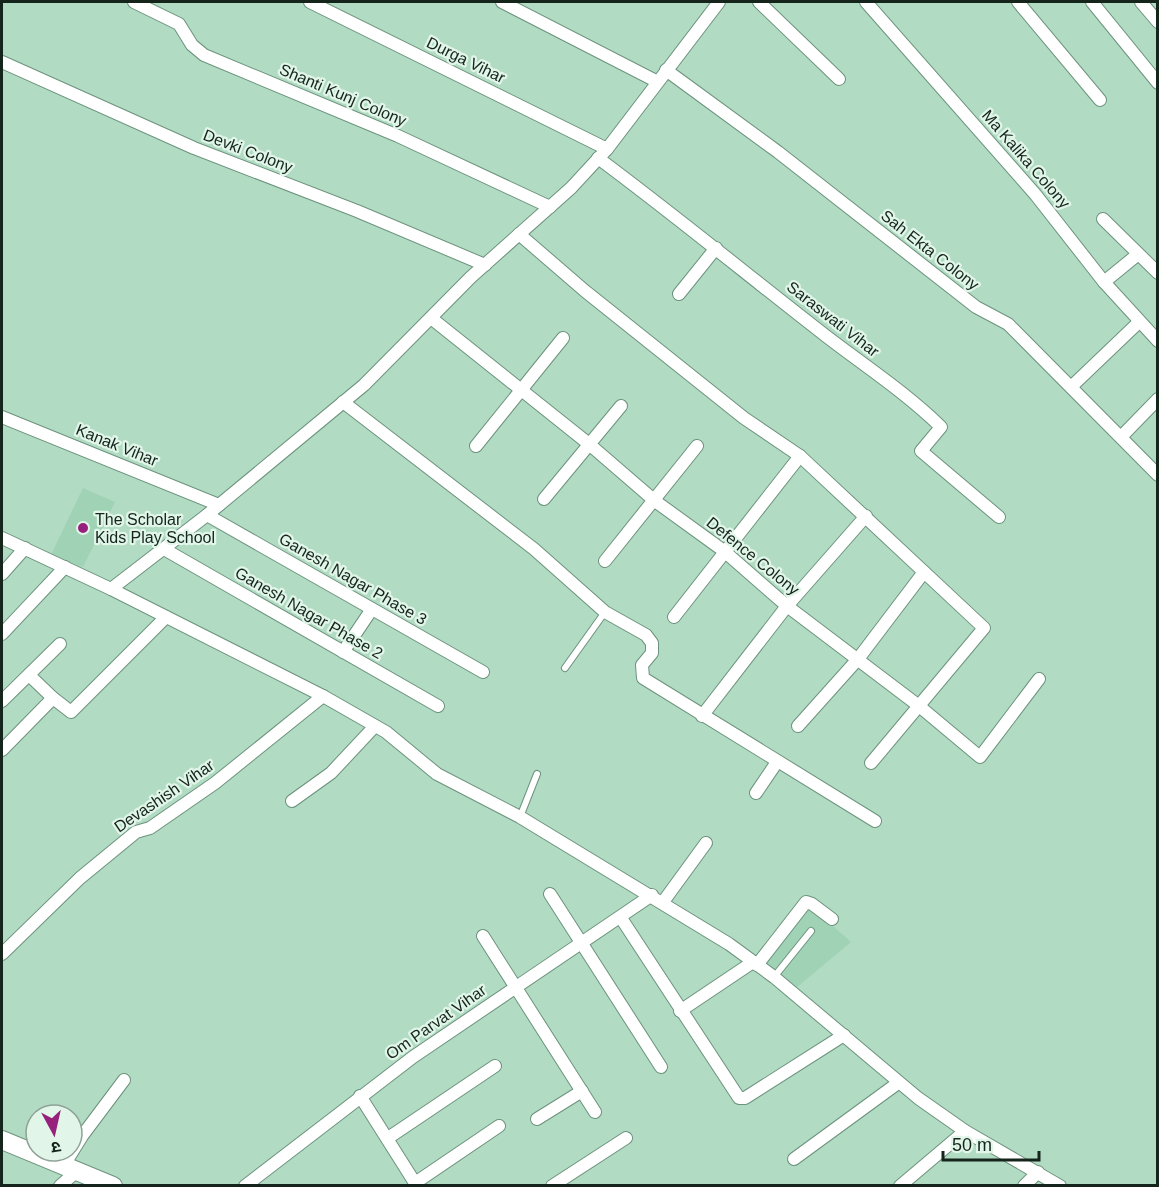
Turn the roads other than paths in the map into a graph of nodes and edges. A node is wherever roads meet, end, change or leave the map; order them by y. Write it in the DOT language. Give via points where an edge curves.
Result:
graph roads {
  1 [pos="134,2"];
  2 [pos="310,2"];
  3 [pos="502,2"];
  4 [pos="759,2"];
  5 [pos="866,2"];
  6 [pos="1018,2"];
  7 [pos="1092,2"];
  8 [pos="1141,2"];
  9 [pos="713,3"];
  10 [pos="1158,22"];
  11 [pos="2,62"];
  12 [pos="666,70"];
  13 [pos="839,79"];
  14 [pos="656,81"];
  15 [pos="1158,83"];
  16 [pos="1100,100"];
  17 [pos="602,154"];
  18 [pos="550,207"];
  19 [pos="1103,219"];
  20 [pos="519,234"];
  21 [pos="716,248"];
  22 [pos="1137,255"];
  23 [pos="485,265"];
  24 [pos="1158,273"];
  25 [pos="1104,282"];
  26 [pos="680,294"];
  27 [pos="431,318"];
  28 [pos="1139,322"];
  29 [pos="563,338"];
  30 [pos="1158,341"];
  31 [pos="1071,387"];
  32 [pos="521,391"];
  33 [pos="1158,399"];
  34 [pos="343,402"];
  35 [pos="621,406"];
  36 [pos="2,417"];
  37 [pos="1120,437"];
  38 [pos="590,444"];
  39 [pos="476,446"];
  40 [pos="697,446"];
  41 [pos="800,456"];
  42 [pos="1158,475"];
  43 [pos="544,499"];
  44 [pos="655,501"];
  45 [pos="219,505"];
  46 [pos="207,515"];
  47 [pos="866,516"];
  48 [pos="999,517"];
  49 [pos="2,538"];
  50 [pos="25,548"];
  51 [pos="164,549"];
  52 [pos="724,551"];
  53 [pos="605,561"];
  54 [pos="65,567"];
  55 [pos="924,572"];
  56 [pos="2,574"];
  57 [pos="111,589"];
  58 [pos="787,606"];
  59 [pos="372,609"];
  60 [pos="605,612"];
  61 [pos="166,617"];
  62 [pos="674,617"];
  63 [pos="2,634"];
  64 [pos="60,644"];
  65 [pos="343,652"];
  66 [pos="858,659"];
  67 [pos="565,668"];
  68 [pos="483,672"];
  69 [pos="30,675"];
  70 [pos="1039,679"];
  71 [pos="323,696"];
  72 [pos="53,698"];
  73 [pos="2,701"];
  74 [pos="919,705"];
  75 [pos="438,706"];
  76 [pos="702,716"];
  77 [pos="375,726"];
  78 [pos="798,726"];
  79 [pos="2,750"];
  80 [pos="777,762"];
  81 [pos="871,763"];
  82 [pos="537,774"];
  83 [pos="756,793"];
  84 [pos="292,801"];
  85 [pos="520,817"];
  86 [pos="875,821"];
  87 [pos="706,843"];
  88 [pos="550,894"];
  89 [pos="657,898"];
  90 [pos="621,918"];
  91 [pos="832,919"];
  92 [pos="811,931"];
  93 [pos="483,936"];
  94 [pos="582,943"];
  95 [pos="2,954"];
  96 [pos="755,964"];
  97 [pos="774,977"];
  98 [pos="515,988"];
  99 [pos="680,1011"];
  100 [pos="844,1035"];
  101 [pos="495,1066"];
  102 [pos="661,1067"];
  103 [pos="124,1080"];
  104 [pos="898,1083"];
  105 [pos="582,1091"];
  106 [pos="360,1096"];
  107 [pos="595,1112"];
  108 [pos="537,1119"];
  109 [pos="500,1126"];
  110 [pos="965,1131"];
  111 [pos="388,1138"];
  112 [pos="626,1138"];
  113 [pos="2,1140"];
  114 [pos="794,1160"];
  115 [pos="71,1168"];
  116 [pos="1038,1172"];
  117 [pos="60,1185"];
  118 [pos="113,1185"];
  119 [pos="245,1185"];
  120 [pos="552,1185"];
  121 [pos="900,1185"];
  122 [pos="1024,1185"];
  123 [pos="1060,1185"];
  1 -- 18 [label="street, Shanti Kunj Colony" via="179,24 192,45 204,55 398,136"];
  2 -- 17 [label="street, Durga Vihar"];
  3 -- 14 [label="street"];
  4 -- 13 [label="street"];
  5 -- 25 [label="street, Ma Kalika Colony" via="1035,194"];
  6 -- 16 [label="street"];
  7 -- 15 [label="street"];
  8 -- 10 [label="street"];
  9 -- 12 [label="street"];
  11 -- 23 [label="street, Devki Colony" via="195,148"];
  12 -- 14 [label="street"];
  12 -- 31 [label="street, Sah Ekta Colony" via="976,307 1008,324"];
  14 -- 17 [label="street"];
  17 -- 18 [label="street"];
  17 -- 21 [label="street, Saraswati Vihar"];
  18 -- 20 [label="street"];
  19 -- 22 [label="street"];
  20 -- 23 [label="street"];
  20 -- 41 [label="street" via="744,418"];
  21 -- 26 [label="street"];
  21 -- 48 [label="street, Saraswati Vihar" via="913,400 941,427 921,452"];
  22 -- 24 [label="street"];
  22 -- 25 [label="street"];
  23 -- 27 [label="street"];
  25 -- 28 [label="street, Ma Kalika Colony"];
  27 -- 32 [label="street, Defence Colony"];
  27 -- 34 [label="street"];
  28 -- 30 [label="street, Ma Kalika Colony"];
  28 -- 31 [label="street"];
  29 -- 32 [label="street"];
  31 -- 37 [label="street, Sah Ekta Colony"];
  32 -- 38 [label="street, Defence Colony"];
  32 -- 39 [label="street"];
  33 -- 37 [label="street"];
  34 -- 45 [label="street"];
  34 -- 60 [label="street" via="534,549"];
  35 -- 38 [label="street"];
  36 -- 45 [label="street, Kanak Vihar"];
  37 -- 42 [label="street, Sah Ekta Colony"];
  38 -- 43 [label="street"];
  38 -- 44 [label="street, Defence Colony"];
  40 -- 44 [label="street"];
  41 -- 47 [label="street"];
  41 -- 52 [label="street"];
  44 -- 52 [label="street, Defence Colony"];
  44 -- 53 [label="street"];
  45 -- 46 [label="street"];
  46 -- 51 [label="street"];
  46 -- 59 [label="street, Ganesh Nagar Phase 3"];
  47 -- 55 [label="street"];
  47 -- 58 [label="street"];
  49 -- 50 [label="street"];
  50 -- 54 [label="street"];
  50 -- 56 [label="street"];
  51 -- 57 [label="street"];
  51 -- 65 [label="street, Ganesh Nagar Phase 2"];
  52 -- 58 [label="street, Defence Colony"];
  52 -- 62 [label="street"];
  54 -- 57 [label="street"];
  54 -- 63 [label="street"];
  55 -- 66 [label="street"];
  55 -- 74 [label="street" via="984,628"];
  57 -- 61 [label="street"];
  58 -- 66 [label="street, Defence Colony"];
  58 -- 76 [label="street"];
  59 -- 65 [label="street"];
  59 -- 68 [label="street, Ganesh Nagar Phase 3"];
  60 -- 67 [label="lane"];
  60 -- 76 [label="street" via="646,635 652,643 652,652 642,665 643,678"];
  61 -- 71 [label="street"];
  61 -- 72 [label="street" via="71,712"];
  64 -- 69 [label="street"];
  65 -- 75 [label="street, Ganesh Nagar Phase 2"];
  66 -- 74 [label="street, Defence Colony"];
  66 -- 78 [label="street"];
  69 -- 72 [label="street"];
  69 -- 73 [label="street"];
  70 -- 74 [label="street, Defence Colony" via="980,757"];
  71 -- 77 [label="street"];
  71 -- 95 [label="street, Devashish Vihar" via="215,783 150,828 136,832 80,878"];
  72 -- 79 [label="street"];
  74 -- 81 [label="street"];
  76 -- 80 [label="street"];
  77 -- 84 [label="street" via="331,772"];
  77 -- 85 [label="street" via="437,774"];
  80 -- 83 [label="street"];
  80 -- 86 [label="street"];
  82 -- 85 [label="lane"];
  85 -- 89 [label="street"];
  87 -- 89 [label="street, Om Parvat Vihar"];
  88 -- 94 [label="street"];
  89 -- 90 [label="street, Om Parvat Vihar"];
  89 -- 96 [label="street"];
  90 -- 94 [label="street, Om Parvat Vihar"];
  90 -- 99 [label="street"];
  91 -- 96 [label="street" via="806,902"];
  92 -- 97 [label="lane"];
  93 -- 98 [label="street"];
  94 -- 98 [label="street, Om Parvat Vihar"];
  94 -- 102 [label="street"];
  96 -- 97 [label="street"];
  96 -- 99 [label="street"];
  97 -- 100 [label="street"];
  98 -- 105 [label="street"];
  98 -- 106 [label="street, Om Parvat Vihar"];
  99 -- 100 [label="street" via="739,1098 745,1098"];
  100 -- 104 [label="street"];
  101 -- 111 [label="street"];
  103 -- 115 [label="street" via="82,1136"];
  104 -- 110 [label="street"];
  104 -- 114 [label="street"];
  105 -- 107 [label="street"];
  105 -- 108 [label="street"];
  106 -- 111 [label="street"];
  106 -- 119 [label="street, Om Parvat Vihar"];
  109 -- 111 [label="street" via="415,1183"];
  110 -- 116 [label="street"];
  110 -- 121 [label="street"];
  112 -- 120 [label="street"];
  113 -- 115 [label="main road"];
  115 -- 117 [label="street"];
  115 -- 118 [label="main road"];
  116 -- 122 [label="street"];
  116 -- 123 [label="street"];
}
